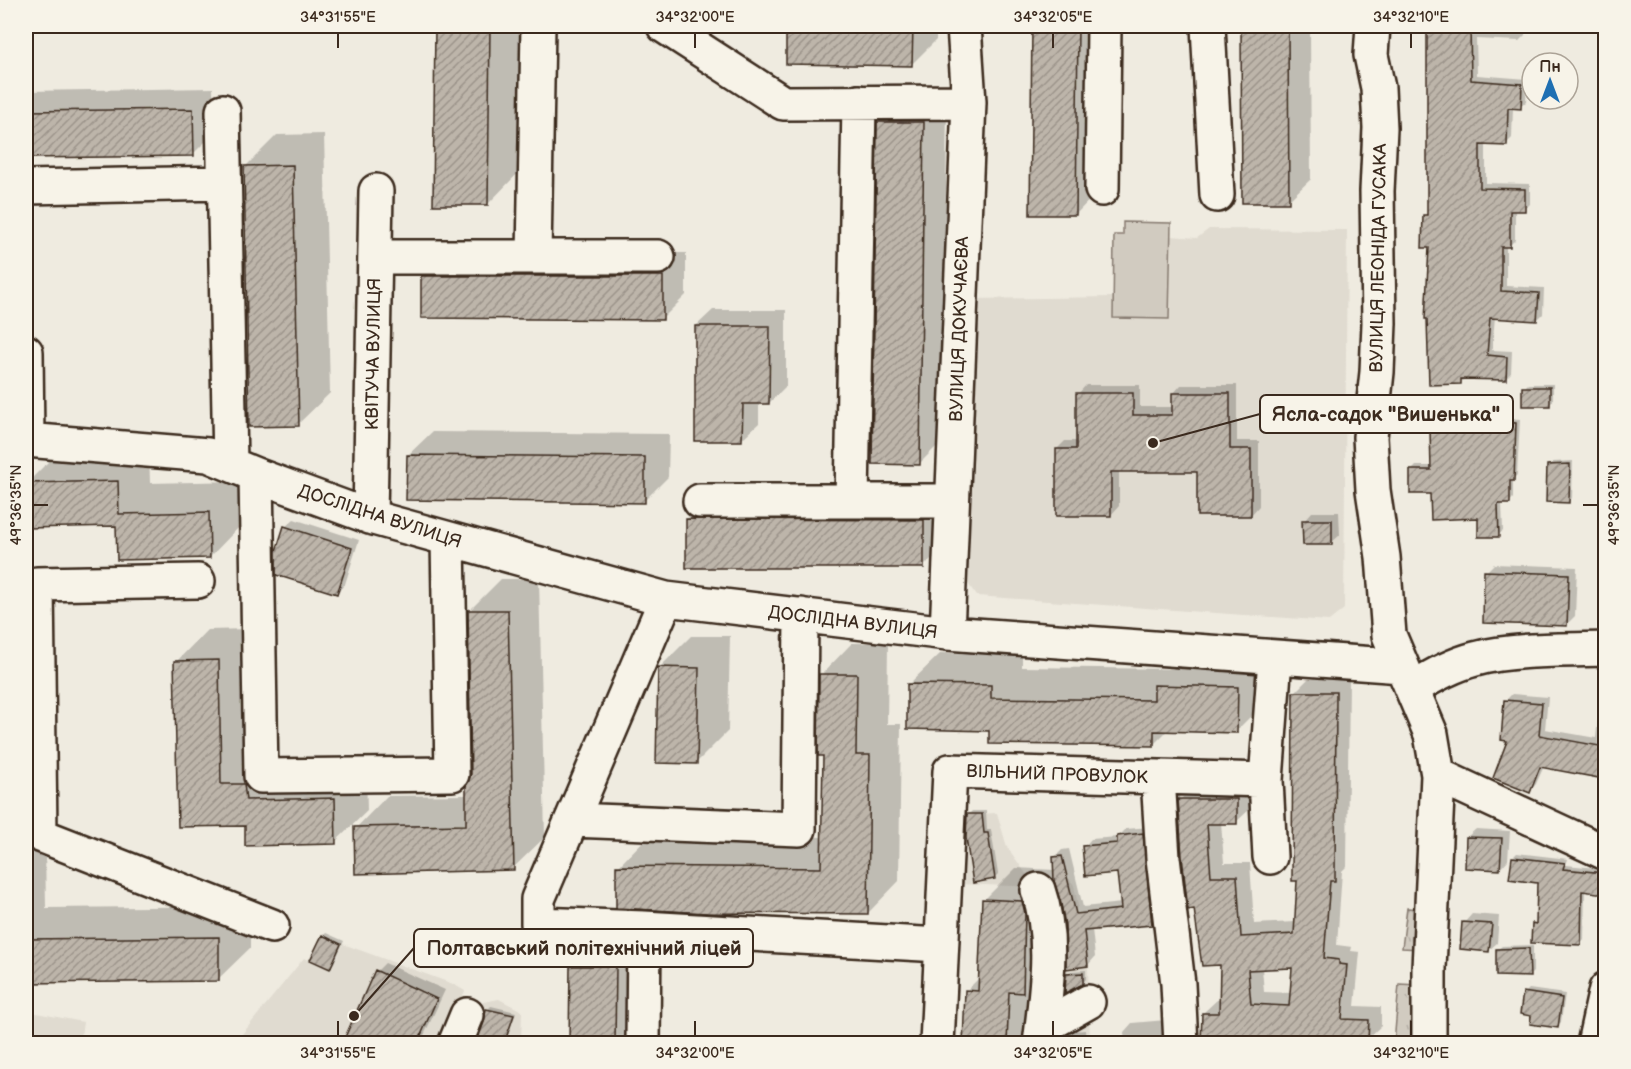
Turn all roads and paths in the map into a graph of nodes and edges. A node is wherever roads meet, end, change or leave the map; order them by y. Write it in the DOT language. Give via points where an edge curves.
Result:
graph roads {
  1 [pos="538,26"];
  2 [pos="664,26"];
  3 [pos="964,26"];
  4 [pos="1104,26"];
  5 [pos="1208,26"];
  6 [pos="1373,26"];
  7 [pos="859,102"];
  8 [pos="969,102"];
  9 [pos="223,111"];
  10 [pos="224,183"];
  11 [pos="26,187"];
  12 [pos="1102,189"];
  13 [pos="376,191"];
  14 [pos="1217,195"];
  15 [pos="534,256"];
  16 [pos="375,257"];
  17 [pos="658,258"];
  18 [pos="26,352"];
  19 [pos="26,440"];
  20 [pos="243,470"];
  21 [pos="700,501"];
  22 [pos="852,501"];
  23 [pos="952,501"];
  24 [pos="370,517"];
  25 [pos="448,539"];
  26 [pos="198,581"];
  27 [pos="666,599"];
  28 [pos="801,615"];
  29 [pos="947,633"];
  30 [pos="1605,649"];
  31 [pos="1275,658"];
  32 [pos="1407,677"];
  33 [pos="1438,775"];
  34 [pos="32,776"];
  35 [pos="1158,777"];
  36 [pos="1266,780"];
  37 [pos="572,820"];
  38 [pos="1605,853"];
  39 [pos="1270,856"];
  40 [pos="1038,890"];
  41 [pos="272,926"];
  42 [pos="644,928"];
  43 [pos="940,945"];
  44 [pos="1605,989"];
  45 [pos="1088,1002"];
  46 [pos="1041,1036"];
  47 [pos="644,1044"];
  48 [pos="937,1044"];
  49 [pos="1181,1044"];
  50 [pos="1429,1044"];
  51 [pos="1594,1044"];
  1 -- 15 [label="street"];
  2 -- 7 [label="street" via="783,103"];
  3 -- 8 [label="street, ВУЛИЦЯ ДОКУЧАЄВА"];
  4 -- 12 [label="street"];
  5 -- 14 [label="street"];
  6 -- 32 [label="street, ВУЛИЦЯ ЛЕОНІДА ГУСАКА" via="1371,55 1380,116 1379,323 1370,446 1389,635"];
  7 -- 8 [label="street"];
  7 -- 22 [label="street"];
  8 -- 23 [label="street, ВУЛИЦЯ ДОКУЧАЄВА"];
  9 -- 10 [label="street"];
  10 -- 11 [label="street"];
  10 -- 20 [label="street"];
  13 -- 16 [label="street, КВІТУЧА ВУЛИЦЯ"];
  15 -- 16 [label="street"];
  15 -- 17 [label="street"];
  16 -- 24 [label="street, КВІТУЧА ВУЛИЦЯ"];
  18 -- 19 [label="street"];
  19 -- 20 [label="street, ДОСЛІДНА ВУЛИЦЯ" via="208,455"];
  20 -- 24 [label="street, ДОСЛІДНА ВУЛИЦЯ"];
  20 -- 25 [label="street" via="261,777 452,774"];
  21 -- 22 [label="street"];
  22 -- 23 [label="street"];
  23 -- 29 [label="street, ВУЛИЦЯ ДОКУЧАЄВА"];
  24 -- 25 [label="street, ДОСЛІДНА ВУЛИЦЯ"];
  25 -- 27 [label="street, ДОСЛІДНА ВУЛИЦЯ"];
  26 -- 34 [label="street" via="37,584"];
  27 -- 28 [label="street, ДОСЛІДНА ВУЛИЦЯ"];
  27 -- 37 [label="street"];
  28 -- 29 [label="street, ДОСЛІДНА ВУЛИЦЯ"];
  28 -- 37 [label="street" via="799,829"];
  29 -- 31 [label="street, ДОСЛІДНА ВУЛИЦЯ"];
  30 -- 32 [label="street" via="1504,654"];
  31 -- 32 [label="street, ДОСЛІДНА ВУЛИЦЯ"];
  31 -- 36 [label="street"];
  32 -- 33 [label="street" via="1431,734"];
  33 -- 38 [label="street"];
  33 -- 50 [label="street"];
  34 -- 41 [label="street" via="40,835"];
  35 -- 36 [label="street, ВІЛЬНИЙ ПРОВУЛОК"];
  35 -- 43 [label="street, ВІЛЬНИЙ ПРОВУЛОК" via="950,771"];
  35 -- 49 [label="street, ВІЛЬНИЙ ПРОВУЛОК"];
  36 -- 39 [label="street"];
  37 -- 42 [label="street" via="538,899 538,924"];
  40 -- 46 [label="street" via="1044,909 1047,951"];
  42 -- 43 [label="street"];
  42 -- 47 [label="street"];
  43 -- 48 [label="street"];
  44 -- 51 [label="street"];
  45 -- 46 [label="street"];
}
